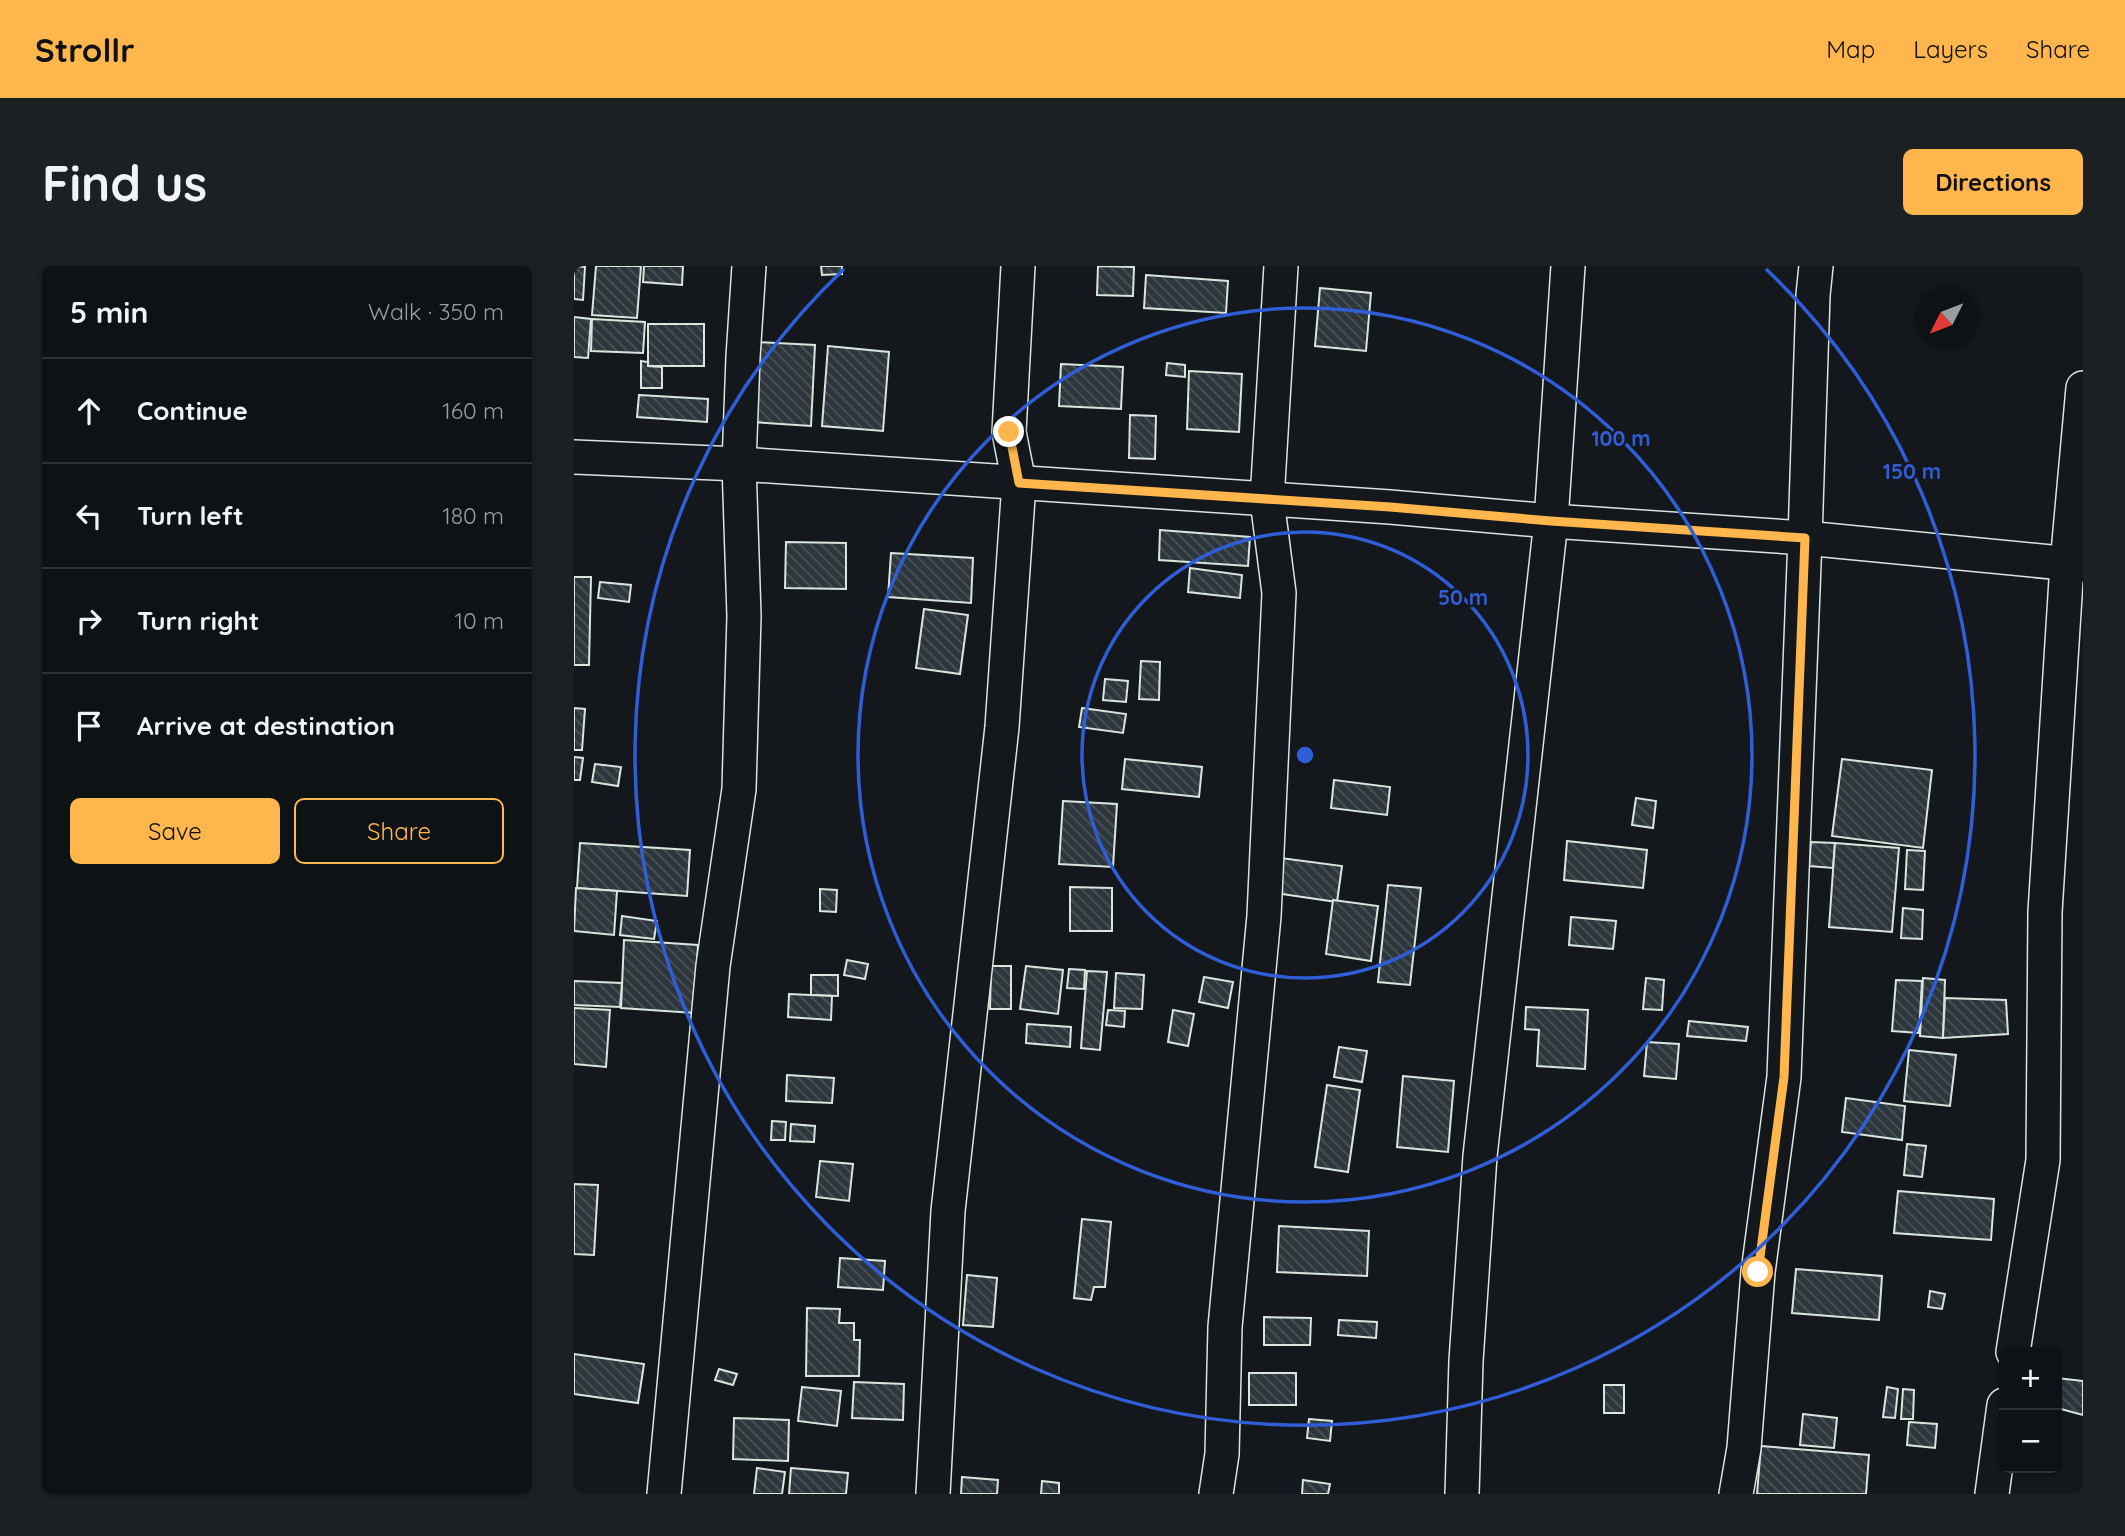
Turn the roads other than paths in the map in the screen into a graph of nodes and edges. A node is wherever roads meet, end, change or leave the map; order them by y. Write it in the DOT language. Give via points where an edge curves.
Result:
graph roads {
  1 [pos="749,266"];
  2 [pos="1018,266"];
  3 [pos="1281,266"];
  4 [pos="1568,266"];
  5 [pos="1816,266"];
  6 [pos="2083,388"];
  7 [pos="574,457"];
  8 [pos="739,464"];
  9 [pos="1019,483"];
  10 [pos="1267,500"];
  11 [pos="1551,521"];
  12 [pos="1805,538"];
  13 [pos="2075,565"];
  14 [pos="2014,1347"];
  15 [pos="2003,1410"];
  16 [pos="664,1494"];
  17 [pos="933,1494"];
  18 [pos="1216,1494"];
  19 [pos="1462,1494"];
  20 [pos="1736,1494"];
  21 [pos="1992,1494"];
  1 -- 8 [label="street"];
  2 -- 9 [label="street" via="1009,432"];
  3 -- 10 [label="street"];
  4 -- 11 [label="street"];
  5 -- 12 [label="street"];
  6 -- 13 [label="street"];
  7 -- 8 [label="street"];
  8 -- 9 [label="street"];
  8 -- 16 [label="street" via="744,616 739,789 712,966"];
  9 -- 10 [label="street"];
  9 -- 17 [label="street" via="1002,727 948,1211"];
  10 -- 11 [label="street"];
  10 -- 18 [label="street" via="1279,593 1264,903 1225,1327 1222,1454"];
  11 -- 12 [label="street"];
  11 -- 19 [label="street" via="1480,1156"];
  12 -- 13 [label="street"];
  12 -- 20 [label="street" via="1784,1077 1758,1272"];
  13 -- 14 [label="street" via="2045,912 2043,1160"];
  15 -- 21 [label="street"];
}
